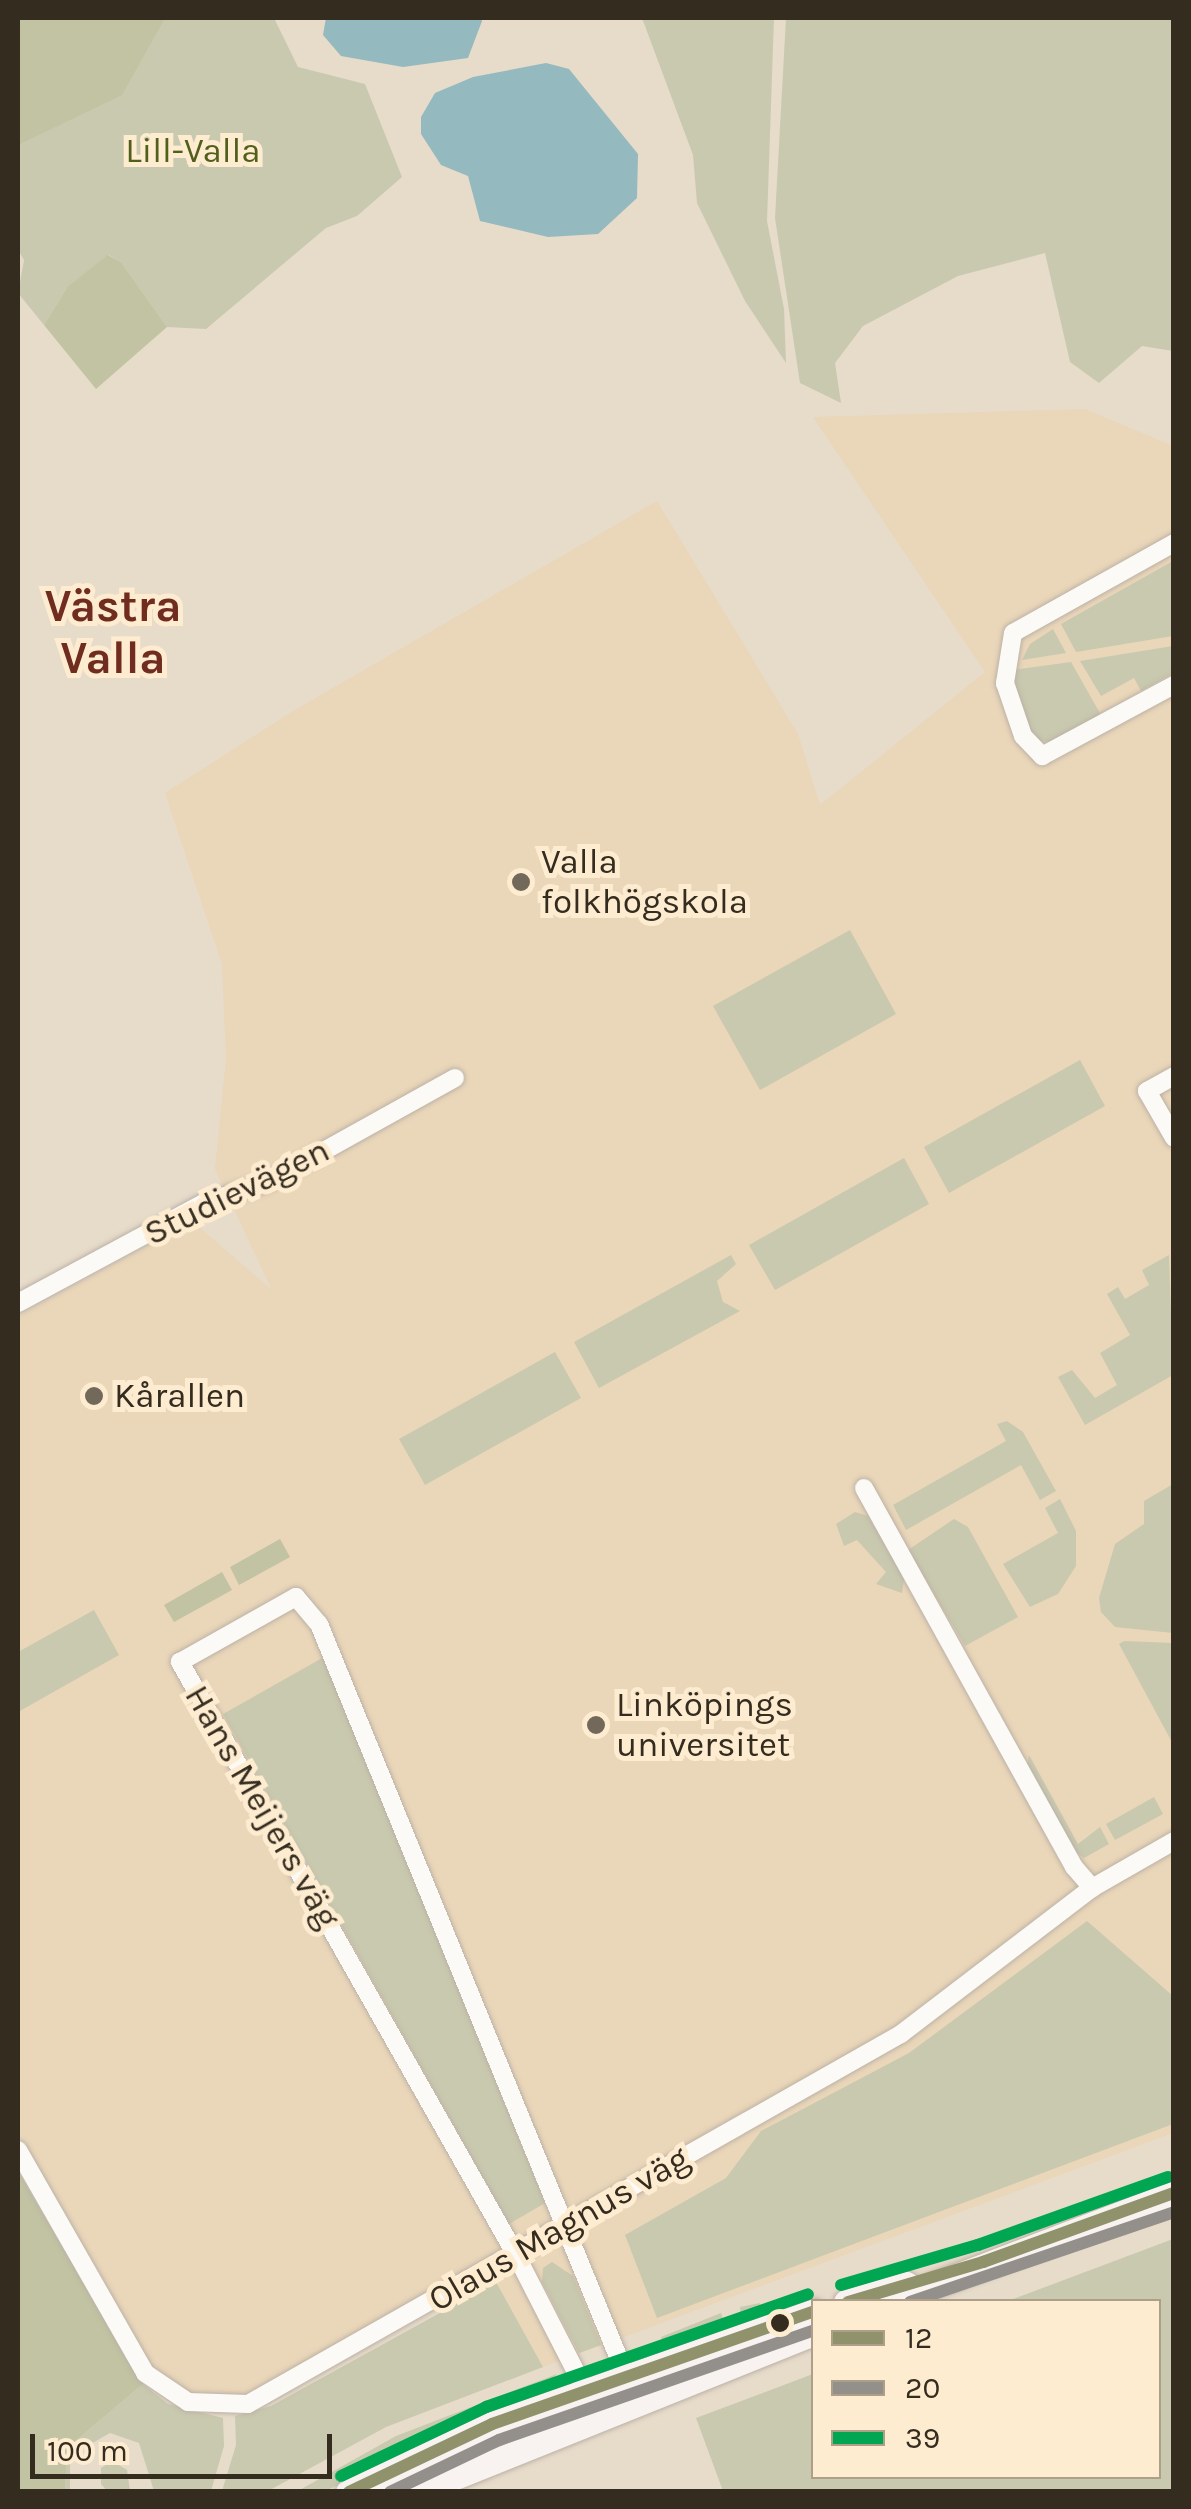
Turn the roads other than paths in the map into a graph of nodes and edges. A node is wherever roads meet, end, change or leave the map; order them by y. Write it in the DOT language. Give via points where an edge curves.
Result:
graph roads {
  1 [pos="1174,543"];
  2 [pos="1174,685"];
  3 [pos="1174,1076"];
  4 [pos="455,1078"];
  5 [pos="1174,1138"];
  6 [pos="18,1303"];
  7 [pos="864,1488"];
  8 [pos="1174,1842"];
  9 [pos="1092,1888"];
  10 [pos="18,2150"];
  11 [pos="1174,2193"];
  12 [pos="564,2231"];
  13 [pos="516,2256"];
  14 [pos="982,2262"];
  15 [pos="856,2299"];
  16 [pos="897,2299"];
  17 [pos="811,2312"];
  18 [pos="811,2334"];
  19 [pos="624,2374"];
  20 [pos="585,2388"];
  21 [pos="637,2402"];
  22 [pos="599,2417"];
  23 [pos="348,2492"];
  24 [pos="418,2492"];
  1 -- 2 [label="street" via="1014,634 1005,683 1014,719 1042,756"];
  3 -- 5 [label="street" via="1147,1091"];
  4 -- 6 [label="street, Studievägen" via="268,1182 204,1203"];
  7 -- 9 [label="street" via="1074,1867"];
  8 -- 9 [label="street, Olaus Magnus väg"];
  9 -- 12 [label="street, Olaus Magnus väg" via="901,2034"];
  10 -- 13 [label="street, Olaus Magnus väg" via="145,2373 169,2394 208,2407 260,2398"];
  11 -- 14 [label="main road"];
  12 -- 13 [label="street, Olaus Magnus väg"];
  12 -- 13 [label="street, Hans Meijers väg" via="327,1644 296,1596 180,1662"];
  12 -- 19 [label="street, Hans Meijers väg"];
  13 -- 20 [label="street, Hans Meijers väg"];
  14 -- 15 [label="main road"];
  14 -- 16 [label="main road"];
  17 -- 19 [label="main road"];
  18 -- 21 [label="main road"];
  19 -- 20 [label="main road"];
  19 -- 21 [label="street, Hans Meijers väg"];
  20 -- 22 [label="street, Hans Meijers väg"];
  20 -- 23 [label="main road"];
  21 -- 22 [label="main road"];
  22 -- 24 [label="main road"];
}
